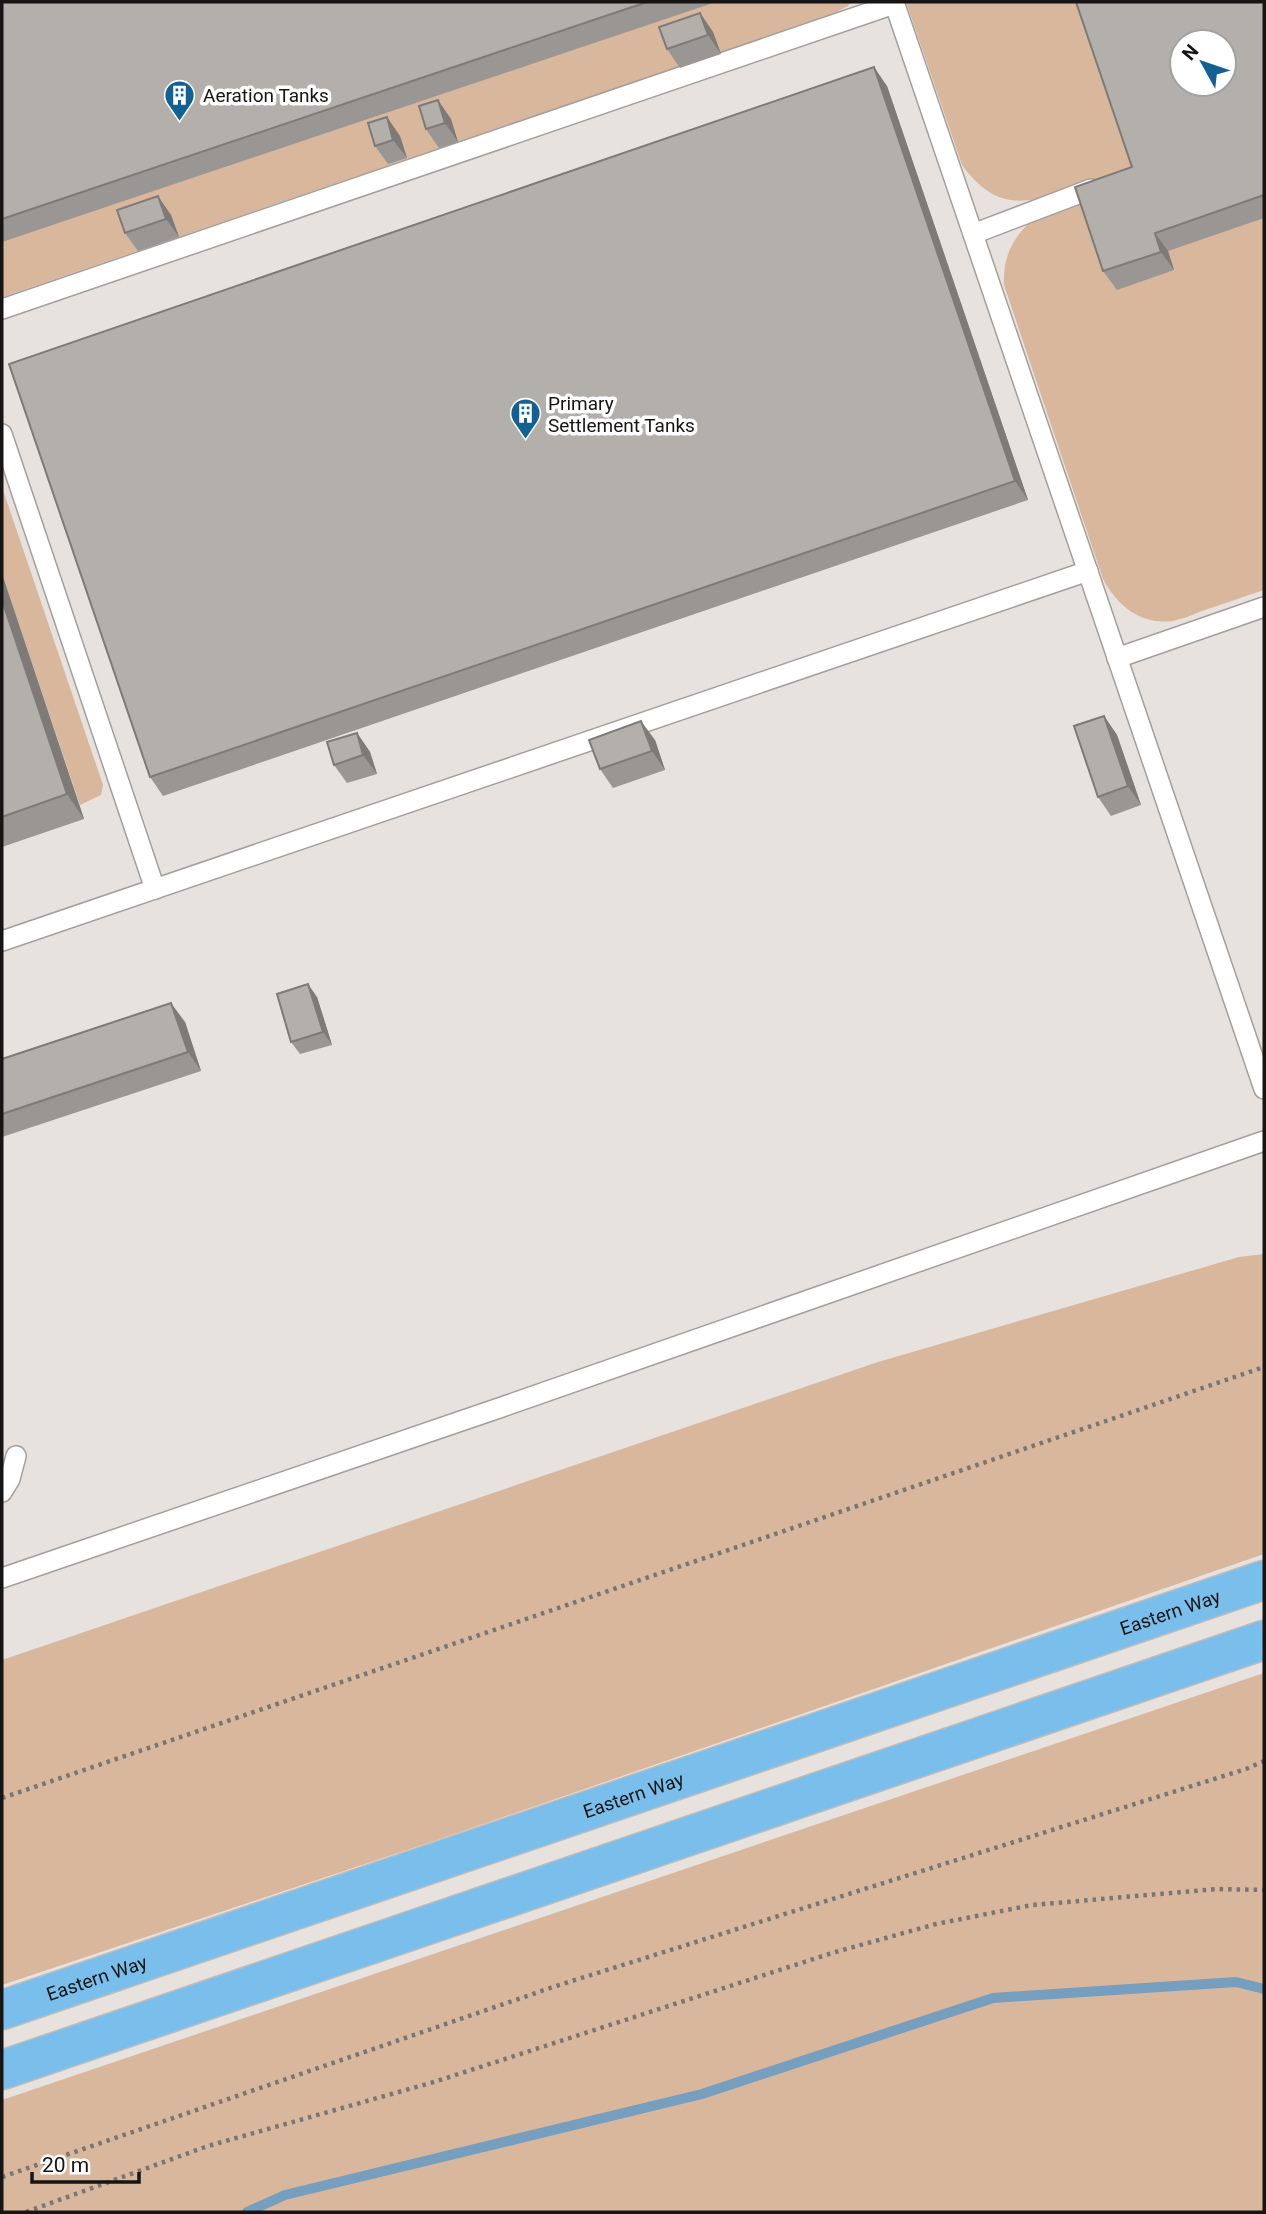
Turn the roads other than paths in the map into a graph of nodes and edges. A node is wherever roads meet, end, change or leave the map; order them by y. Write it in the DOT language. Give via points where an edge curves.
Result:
graph roads {
  1 [pos="894,3"];
  2 [pos="1091,189"];
  3 [pos="972,234"];
  4 [pos="2,309"];
  5 [pos="2,434"];
  6 [pos="1088,571"];
  7 [pos="1264,607"];
  8 [pos="1117,658"];
  9 [pos="155,889"];
  10 [pos="2,941"];
  11 [pos="1264,1089"];
  12 [pos="1264,1141"];
  13 [pos="16,1456"];
  14 [pos="2,1492"];
  15 [pos="2,1578"];
  16 [pos="1264,1580"];
  17 [pos="1264,1640"];
  18 [pos="2,2010"];
  19 [pos="2,2070"];
  1 -- 3 [label="lane"];
  1 -- 4 [label="lane"];
  2 -- 3 [label="lane"];
  3 -- 6 [label="lane"];
  5 -- 9 [label="lane"];
  6 -- 8 [label="lane"];
  6 -- 9 [label="lane"];
  7 -- 8 [label="lane"];
  8 -- 11 [label="lane"];
  9 -- 10 [label="lane"];
  12 -- 15 [label="lane"];
  13 -- 14 [label="lane"];
  16 -- 18 [label="main road, Eastern Way"];
  17 -- 19 [label="main road"];
}
